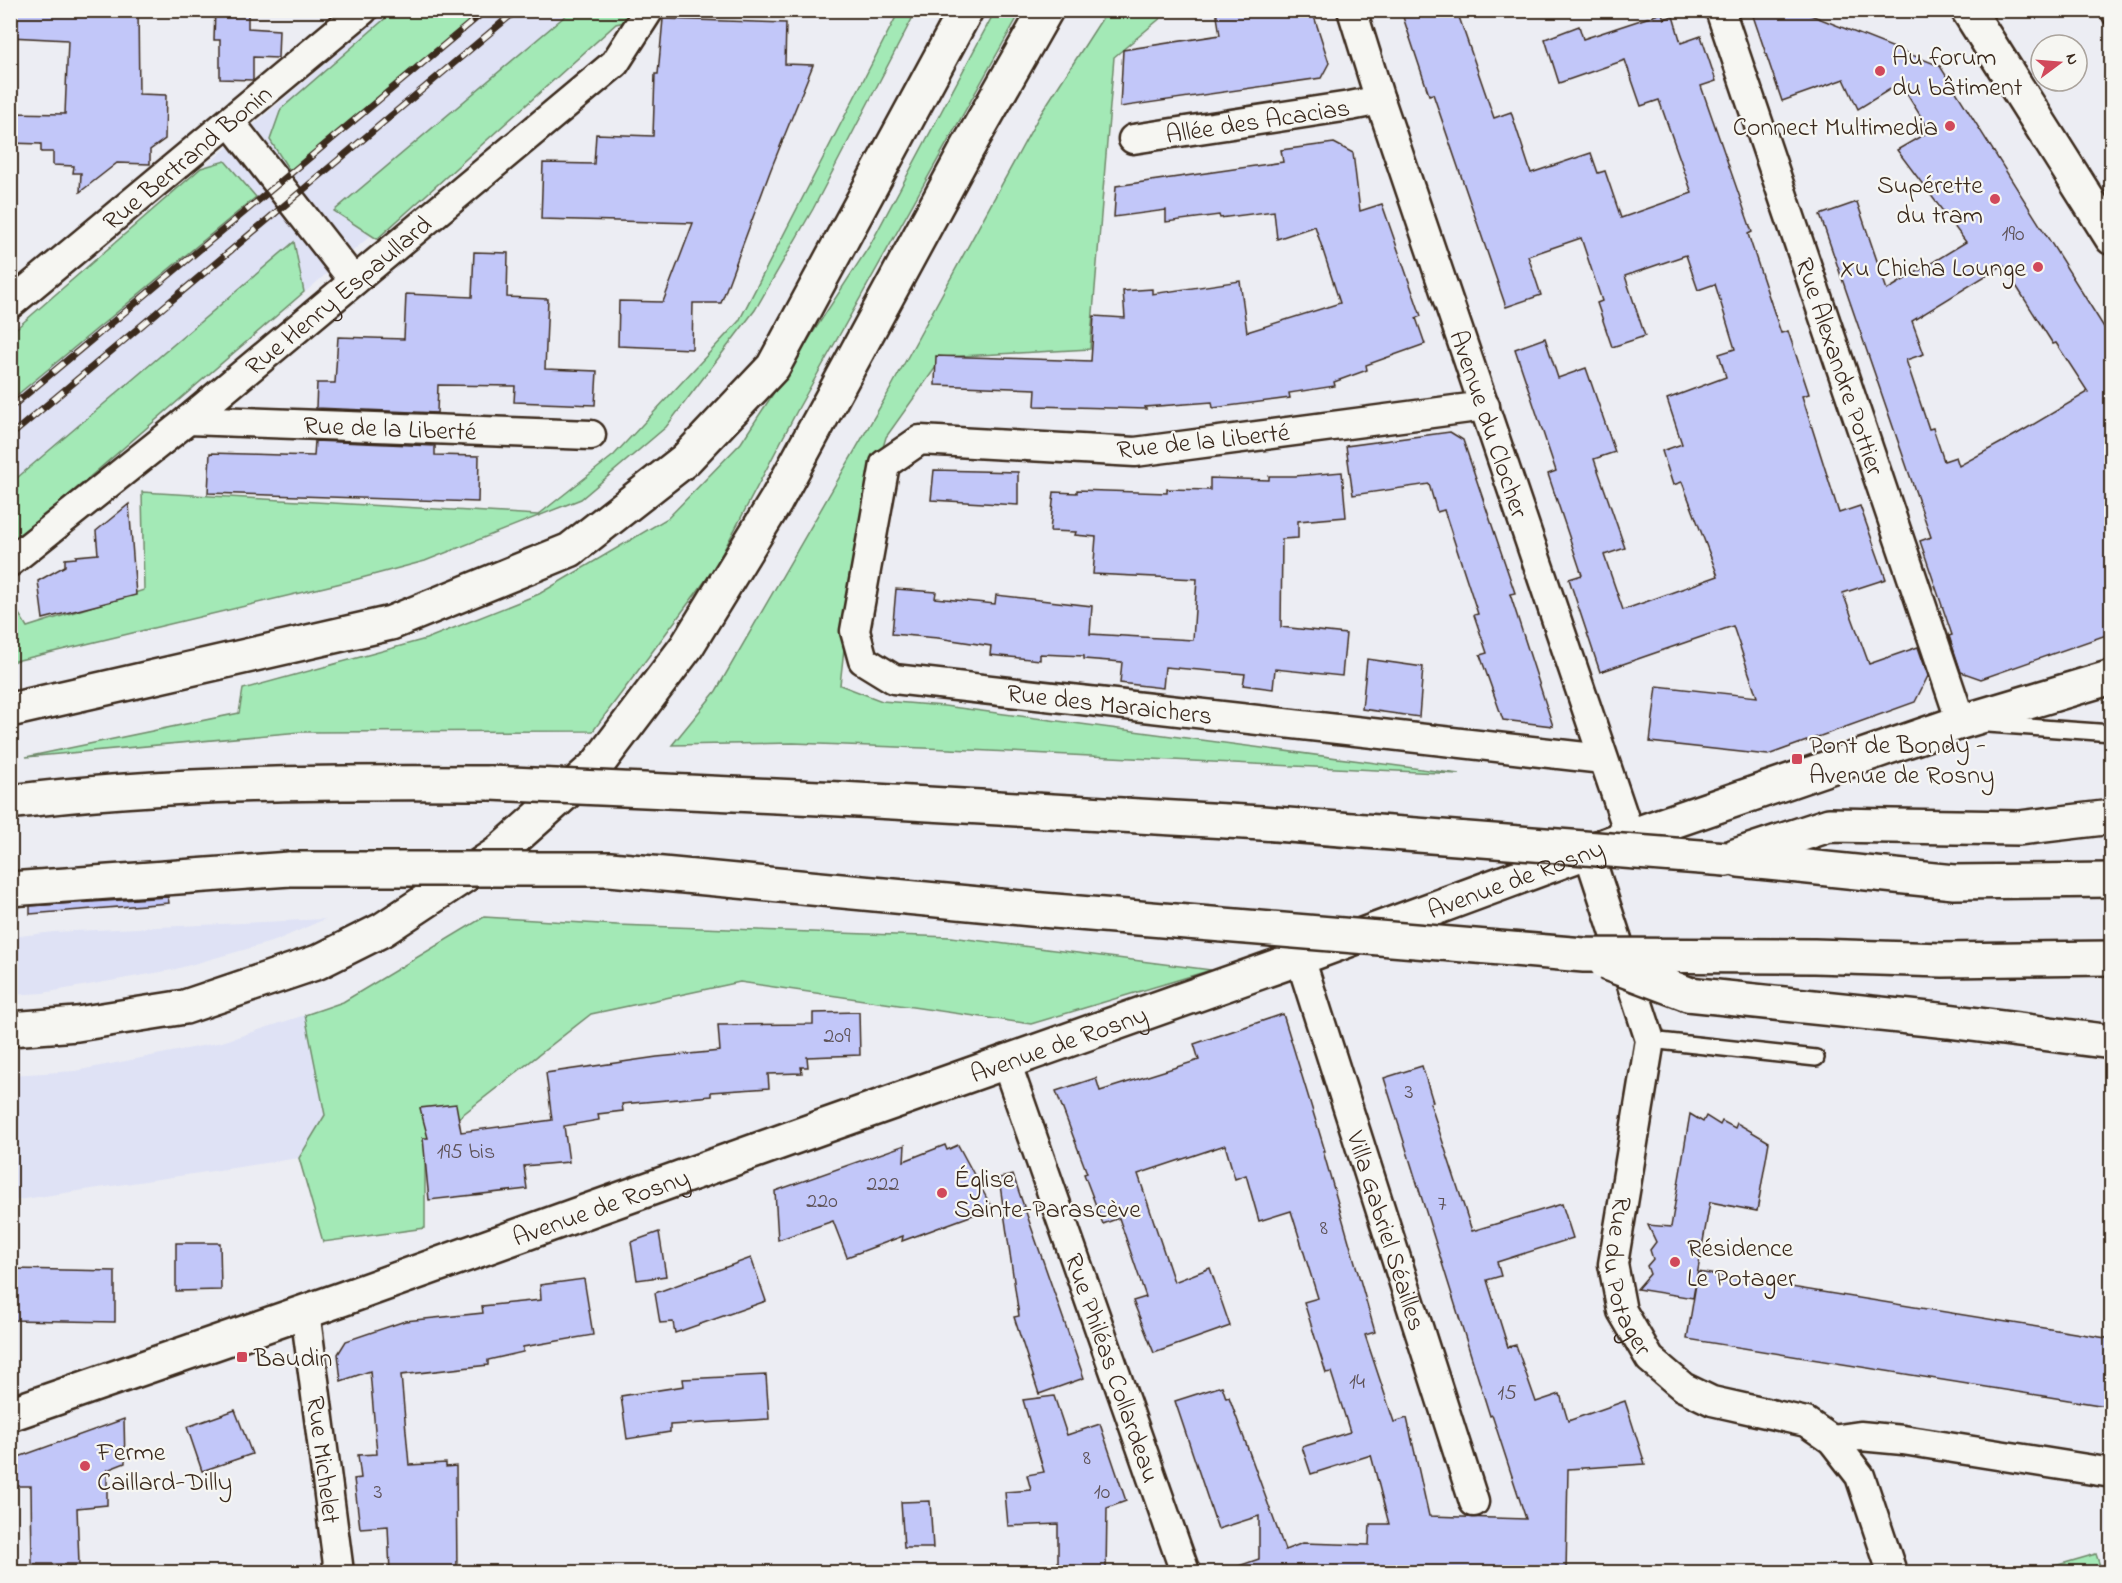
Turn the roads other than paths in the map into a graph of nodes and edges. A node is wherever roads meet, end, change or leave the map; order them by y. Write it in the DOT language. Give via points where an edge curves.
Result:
graph roads {
  1 [pos="363,10"];
  2 [pos="649,10"];
  3 [pos="966,10"];
  4 [pos="1046,10"];
  5 [pos="1352,10"];
  6 [pos="1720,10"];
  7 [pos="1968,10"];
  8 [pos="2107,10"];
  9 [pos="2112,18"];
  10 [pos="1380,100"];
  11 [pos="230,122"];
  12 [pos="1134,139"];
  13 [pos="2112,238"];
  14 [pos="354,281"];
  15 [pos="10,304"];
  16 [pos="1485,406"];
  17 [pos="188,420"];
  18 [pos="591,435"];
  19 [pos="920,440"];
  20 [pos="10,562"];
  21 [pos="2110,679"];
  22 [pos="10,710"];
  23 [pos="1961,722"];
  24 [pos="2112,733"];
  25 [pos="1603,759"];
  26 [pos="10,802"];
  27 [pos="2112,817"];
  28 [pos="1630,836"];
  29 [pos="1588,851"];
  30 [pos="1726,859"];
  31 [pos="2112,880"];
  32 [pos="10,889"];
  33 [pos="1584,955"];
  34 [pos="1300,958"];
  35 [pos="2112,958"];
  36 [pos="10,1029"];
  37 [pos="1650,1040"];
  38 [pos="2112,1042"];
  39 [pos="1816,1058"];
  40 [pos="1006,1062"];
  41 [pos="305,1311"];
  42 [pos="10,1414"];
  43 [pos="1832,1440"];
  44 [pos="2112,1473"];
  45 [pos="1474,1503"];
  46 [pos="339,1572"];
  47 [pos="1185,1572"];
  48 [pos="1892,1572"];
  1 -- 11 [label="street, Rue Bertrand Bonin"];
  2 -- 14 [label="street, Rue Henry Espaullard" via="615,63"];
  3 -- 22 [label="main road" via="773,367 686,460 570,550 392,622"];
  4 -- 36 [label="main road" via="776,501 687,646 597,765 497,854 382,930 318,962 185,1007 77,1024"];
  5 -- 10 [label="street, Avenue du Clocher"];
  6 -- 23 [label="street, Rue Alexandre Pottier"];
  7 -- 13 [label="main road"];
  8 -- 9 [label="lane"];
  10 -- 12 [label="street, Allée des Acacias"];
  10 -- 16 [label="street, Avenue du Clocher"];
  11 -- 14 [label="street"];
  11 -- 15 [label="street, Rue Bertrand Bonin"];
  14 -- 17 [label="street, Rue Henry Espaullard"];
  16 -- 19 [label="street, Rue de la Liberté" via="1135,452"];
  16 -- 25 [label="street, Avenue du Clocher"];
  17 -- 18 [label="street, Rue de la Liberté"];
  17 -- 20 [label="street, Rue Henry Espaullard"];
  19 -- 25 [label="street, Rue des Maraichers" via="885,464 855,632 863,660 894,679"];
  21 -- 23 [label="main road, Avenue de Rosny"];
  23 -- 24 [label="lane"];
  23 -- 28 [label="main road, Avenue de Rosny"];
  25 -- 28 [label="street, Avenue du Clocher"];
  26 -- 30 [label="main road, bridge" via="300,782 491,783 1262,823"];
  27 -- 30 [label="main road" via="2019,828 1829,825"];
  28 -- 29 [label="main road, Avenue de Rosny"];
  29 -- 34 [label="main road, Avenue de Rosny"];
  29 -- 37 [label="street, Rue du Potager"];
  30 -- 31 [label="main road" via="1954,882"];
  32 -- 33 [label="main road, bridge" via="290,869 610,869"];
  33 -- 35 [label="main road, bridge"];
  33 -- 38 [label="main road, bridge" via="1688,994"];
  34 -- 40 [label="main road, Avenue de Rosny"];
  34 -- 45 [label="street, Villa Gabriel Séailles"];
  37 -- 39 [label="lane"];
  37 -- 43 [label="street, Rue du Potager" via="1613,1264 1622,1311 1650,1359 1683,1387 1712,1401 1806,1422"];
  40 -- 41 [label="main road, Avenue de Rosny"];
  40 -- 47 [label="street, Rue Philéas Collardeau"];
  41 -- 42 [label="main road, Avenue de Rosny"];
  41 -- 46 [label="street, Rue Michelet"];
  43 -- 44 [label="street" via="1860,1436 1903,1440"];
  43 -- 48 [label="street, Rue du Potager" via="1860,1476"];
}
